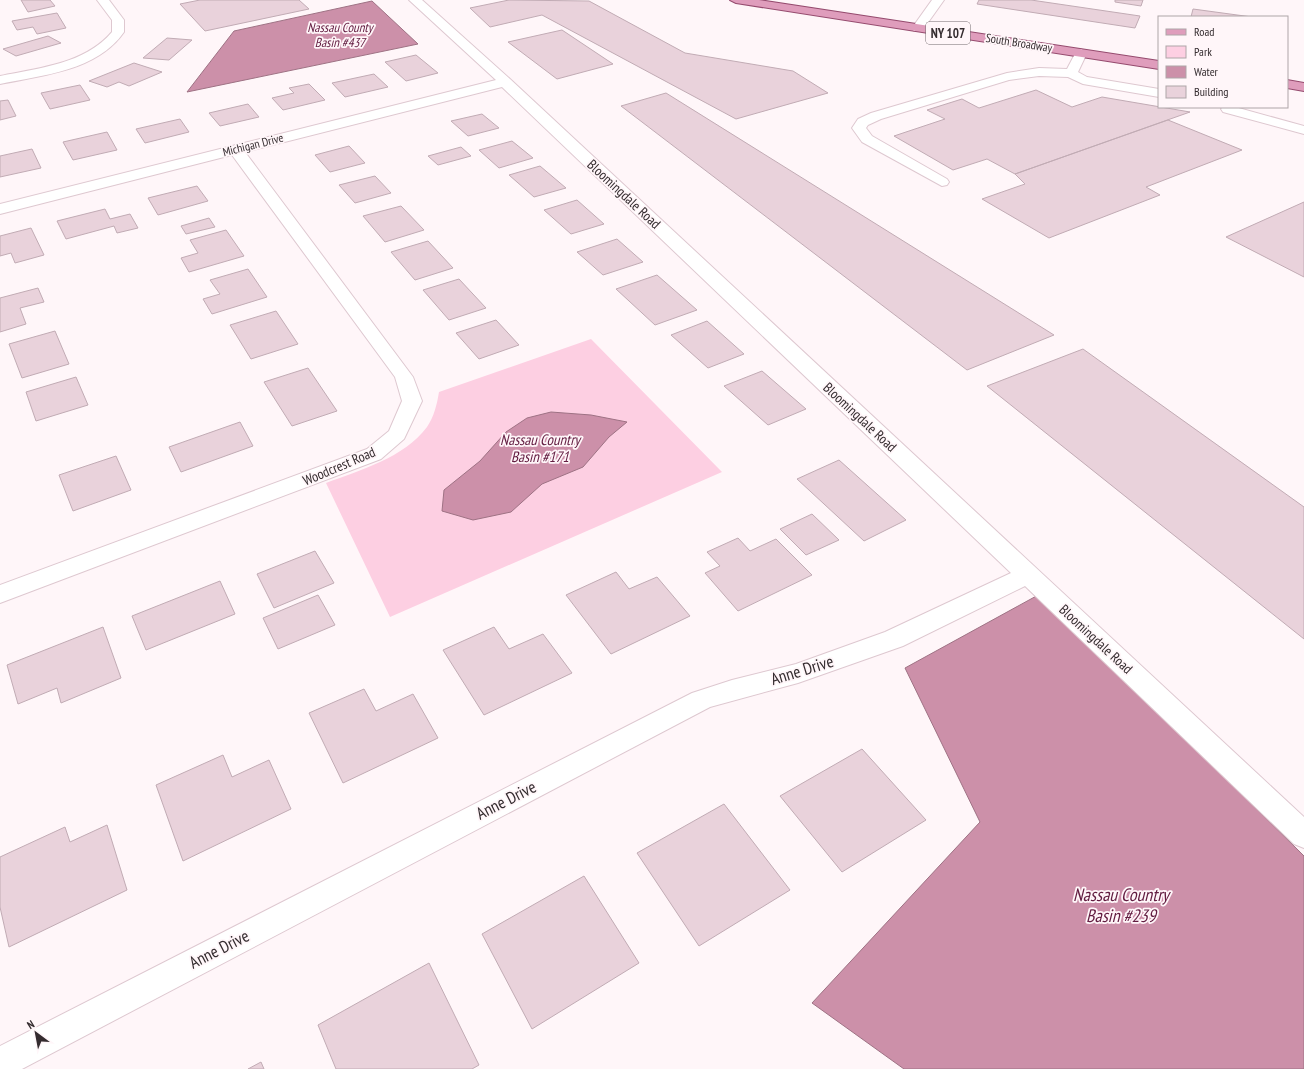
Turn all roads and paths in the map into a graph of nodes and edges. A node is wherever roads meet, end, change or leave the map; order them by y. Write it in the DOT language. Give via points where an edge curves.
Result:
graph roads {
  1 [pos="103,0"];
  2 [pos="415,0"];
  3 [pos="736,0"];
  4 [pos="938,0"];
  5 [pos="918,28"];
  6 [pos="1081,53"];
  7 [pos="1158,65"];
  8 [pos="1071,74"];
  9 [pos="0,80"];
  10 [pos="506,82"];
  11 [pos="1288,84"];
  12 [pos="1304,87"];
  13 [pos="1158,93"];
  14 [pos="1228,109"];
  15 [pos="1304,130"];
  16 [pos="236,150"];
  17 [pos="942,182"];
  18 [pos="0,209"];
  19 [pos="1028,575"];
  20 [pos="0,594"];
  21 [pos="1304,834"];
  22 [pos="0,1063"];
  1 -- 9 [label="street" via="118,20 118,32 100,50 80,60 48,70"];
  2 -- 10 [label="street, Bloomingdale Road"];
  3 -- 5 [label="main road, South Broadway / NY 107"];
  4 -- 5 [label="street"];
  5 -- 6 [label="main road, South Broadway / NY 107"];
  6 -- 7 [label="main road, South Broadway / NY 107"];
  6 -- 8 [label="lane"];
  8 -- 13 [label="lane" via="1083,80"];
  8 -- 17 [label="lane" via="1039,72 1007,77 863,122 859,128 867,139"];
  10 -- 16 [label="street, Michigan Drive"];
  10 -- 19 [label="street, Bloomingdale Road"];
  11 -- 12 [label="main road"];
  14 -- 15 [label="lane"];
  16 -- 18 [label="street, Michigan Drive"];
  16 -- 20 [label="street, Woodcrest Road" via="404,377 412,401 397,434 374,454"];
  19 -- 21 [label="street, Bloomingdale Road"];
  19 -- 22 [label="street, Anne Drive" via="894,639 798,673 701,700"];
}
